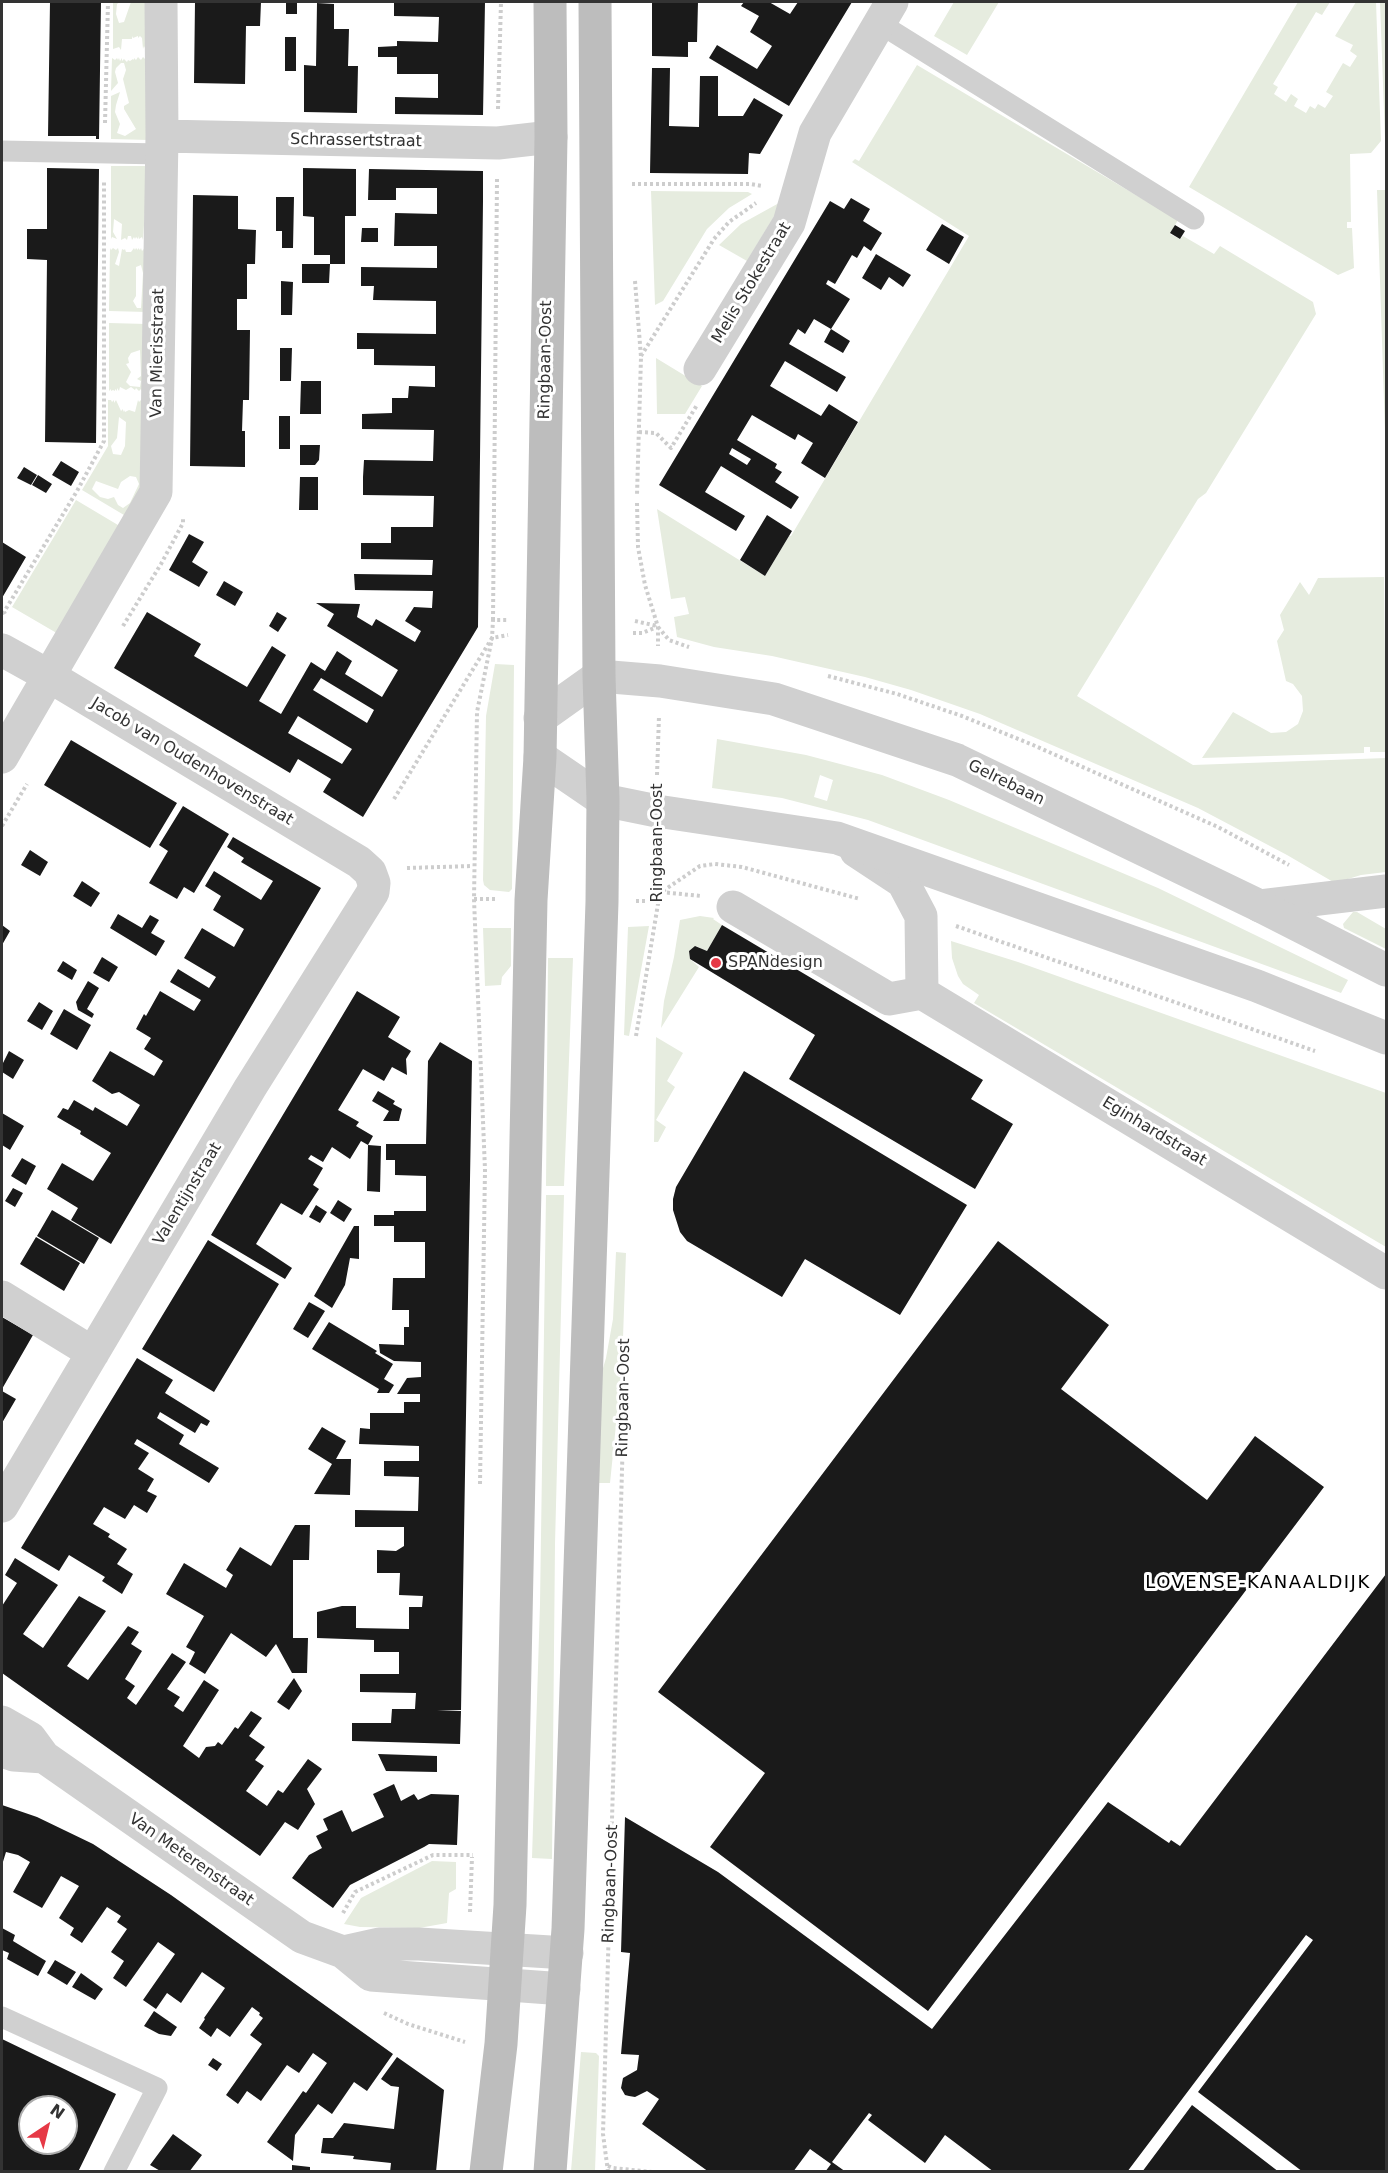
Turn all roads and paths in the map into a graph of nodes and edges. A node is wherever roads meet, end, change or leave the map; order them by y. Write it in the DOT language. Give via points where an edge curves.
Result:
graph roads {
  1 [pos="108,2"];
  2 [pos="161,2"];
  3 [pos="501,2"];
  4 [pos="550,2"];
  5 [pos="595,2"];
  6 [pos="886,12"];
  7 [pos="551,137"];
  8 [pos="498,142"];
  9 [pos="162,145"];
  10 [pos="2,151"];
  11 [pos="104,153"];
  12 [pos="632,184"];
  13 [pos="768,188"];
  14 [pos="1194,219"];
  15 [pos="641,357"];
  16 [pos="700,369"];
  17 [pos="639,432"];
  18 [pos="7,618"];
  19 [pos="493,620"];
  20 [pos="2,650"];
  21 [pos="49,676"];
  22 [pos="599,676"];
  23 [pos="660,681"];
  24 [pos="540,718"];
  25 [pos="1033,745"];
  26 [pos="2,757"];
  27 [pos="540,757"];
  28 [pos="394,799"];
  29 [pos="603,800"];
  30 [pos="657,811"];
  31 [pos="837,838"];
  32 [pos="473,866"];
  33 [pos="374,883"];
  34 [pos="1386,891"];
  35 [pos="660,892"];
  36 [pos="1342,896"];
  37 [pos="865,900"];
  38 [pos="1260,906"];
  39 [pos="733,907"];
  40 [pos="921,916"];
  41 [pos="1386,970"];
  42 [pos="922,993"];
  43 [pos="1386,1038"];
  44 [pos="635,1040"];
  45 [pos="1320,1053"];
  46 [pos="1386,1273"];
  47 [pos="2,1298"];
  48 [pos="93,1353"];
  49 [pos="624,1394"];
  50 [pos="480,1490"];
  51 [pos="2,1506"];
  52 [pos="2,1722"];
  53 [pos="2,1751"];
  54 [pos="44,1758"];
  55 [pos="468,1947"];
  56 [pos="507,1949"];
  57 [pos="343,1952"];
  58 [pos="567,1953"];
  59 [pos="466,1983"];
  60 [pos="505,1986"];
  61 [pos="564,1989"];
  62 [pos="2,2017"];
  63 [pos="464,2042"];
  64 [pos="608,2166"];
  65 [pos="114,2172"];
  66 [pos="486,2172"];
  67 [pos="550,2172"];
  68 [pos="608,2172"];
  69 [pos="652,2172"];
  1 -- 11 [label="path"];
  2 -- 9 [label="street, Van Mierisstraat"];
  3 -- 8 [label="path"];
  4 -- 7 [label="main road, Ringbaan-Oost"];
  5 -- 22 [label="main road"];
  6 -- 14 [label="lane"];
  6 -- 16 [label="street, Melis Stokestraat" via="815,133 789,224"];
  7 -- 8 [label="street, Schrassertstraat"];
  7 -- 24 [label="main road, Ringbaan-Oost"];
  8 -- 9 [label="street, Schrassertstraat"];
  8 -- 19 [label="path"];
  9 -- 11 [label="lane"];
  9 -- 21 [label="street, Van Mierisstraat" via="156,492"];
  10 -- 11 [label="lane"];
  11 -- 18 [label="path" via="104,441 4,612"];
  12 -- 13 [label="path" via="750,184"];
  15 -- 17 [label="path, Ringbaan-Oost"];
  16 -- 17 [label="path" via="710,383 671,448 656,433"];
  17 -- 23 [label="path, Ringbaan-Oost" via="638,547 657,627"];
  20 -- 21 [label="street, Jacob van Oudenhovenstraat"];
  21 -- 26 [label="street, Van Mierisstraat"];
  21 -- 33 [label="street, Jacob van Oudenhovenstraat" via="359,862 370,872"];
  22 -- 23 [label="street, Gelrebaan"];
  22 -- 24 [label="street"];
  22 -- 29 [label="main road"];
  23 -- 30 [label="path, Ringbaan-Oost"];
  23 -- 38 [label="street, Gelrebaan" via="774,699 957,760"];
  24 -- 27 [label="main road, Ringbaan-Oost"];
  25 -- 36 [label="path" via="1218,827"];
  27 -- 29 [label="street"];
  27 -- 56 [label="main road, Ringbaan-Oost" via="531,900"];
  28 -- 32 [label="path" via="492,638 477,712"];
  29 -- 30 [label="street"];
  29 -- 58 [label="main road"];
  30 -- 31 [label="street"];
  30 -- 35 [label="path, Ringbaan-Oost"];
  31 -- 40 [label="street" via="903,882"];
  31 -- 43 [label="street" via="1257,986"];
  32 -- 33 [label="path" via="413,867 393,871"];
  32 -- 50 [label="path" via="485,1170"];
  33 -- 48 [label="street, Valentijnstraat" via="369,899 250,1088"];
  34 -- 36 [label="street"];
  35 -- 37 [label="path" via="700,866 716,864 742,867"];
  35 -- 44 [label="path, Ringbaan-Oost"];
  36 -- 38 [label="street"];
  38 -- 41 [label="street, Gelrebaan"];
  39 -- 42 [label="street" via="889,999"];
  40 -- 42 [label="street"];
  40 -- 45 [label="path"];
  42 -- 46 [label="street, Eginhardstraat"];
  47 -- 48 [label="street"];
  48 -- 51 [label="street, Valentijnstraat"];
  49 -- 64 [label="path, Ringbaan-Oost" via="603,2134"];
  52 -- 54 [label="street, Van Meterenstraat" via="30,1738"];
  53 -- 54 [label="street, Van Meterenstraat"];
  54 -- 57 [label="street, Van Meterenstraat" via="302,1937"];
  55 -- 56 [label="street"];
  55 -- 57 [label="street" via="379,1944"];
  55 -- 57 [label="path" via="473,1855 434,1855 355,1892 337,1923"];
  56 -- 58 [label="street"];
  56 -- 60 [label="main road, Ringbaan-Oost"];
  57 -- 59 [label="street, Van Meterenstraat" via="371,1975"];
  58 -- 61 [label="main road"];
  59 -- 60 [label="street, Van Meterenstraat"];
  59 -- 63 [label="path"];
  60 -- 61 [label="street"];
  60 -- 66 [label="main road, Ringbaan-Oost"];
  61 -- 67 [label="main road"];
  62 -- 65 [label="lane" via="157,2088"];
  64 -- 68 [label="path, Ringbaan-Oost"];
  64 -- 69 [label="path"];
}
